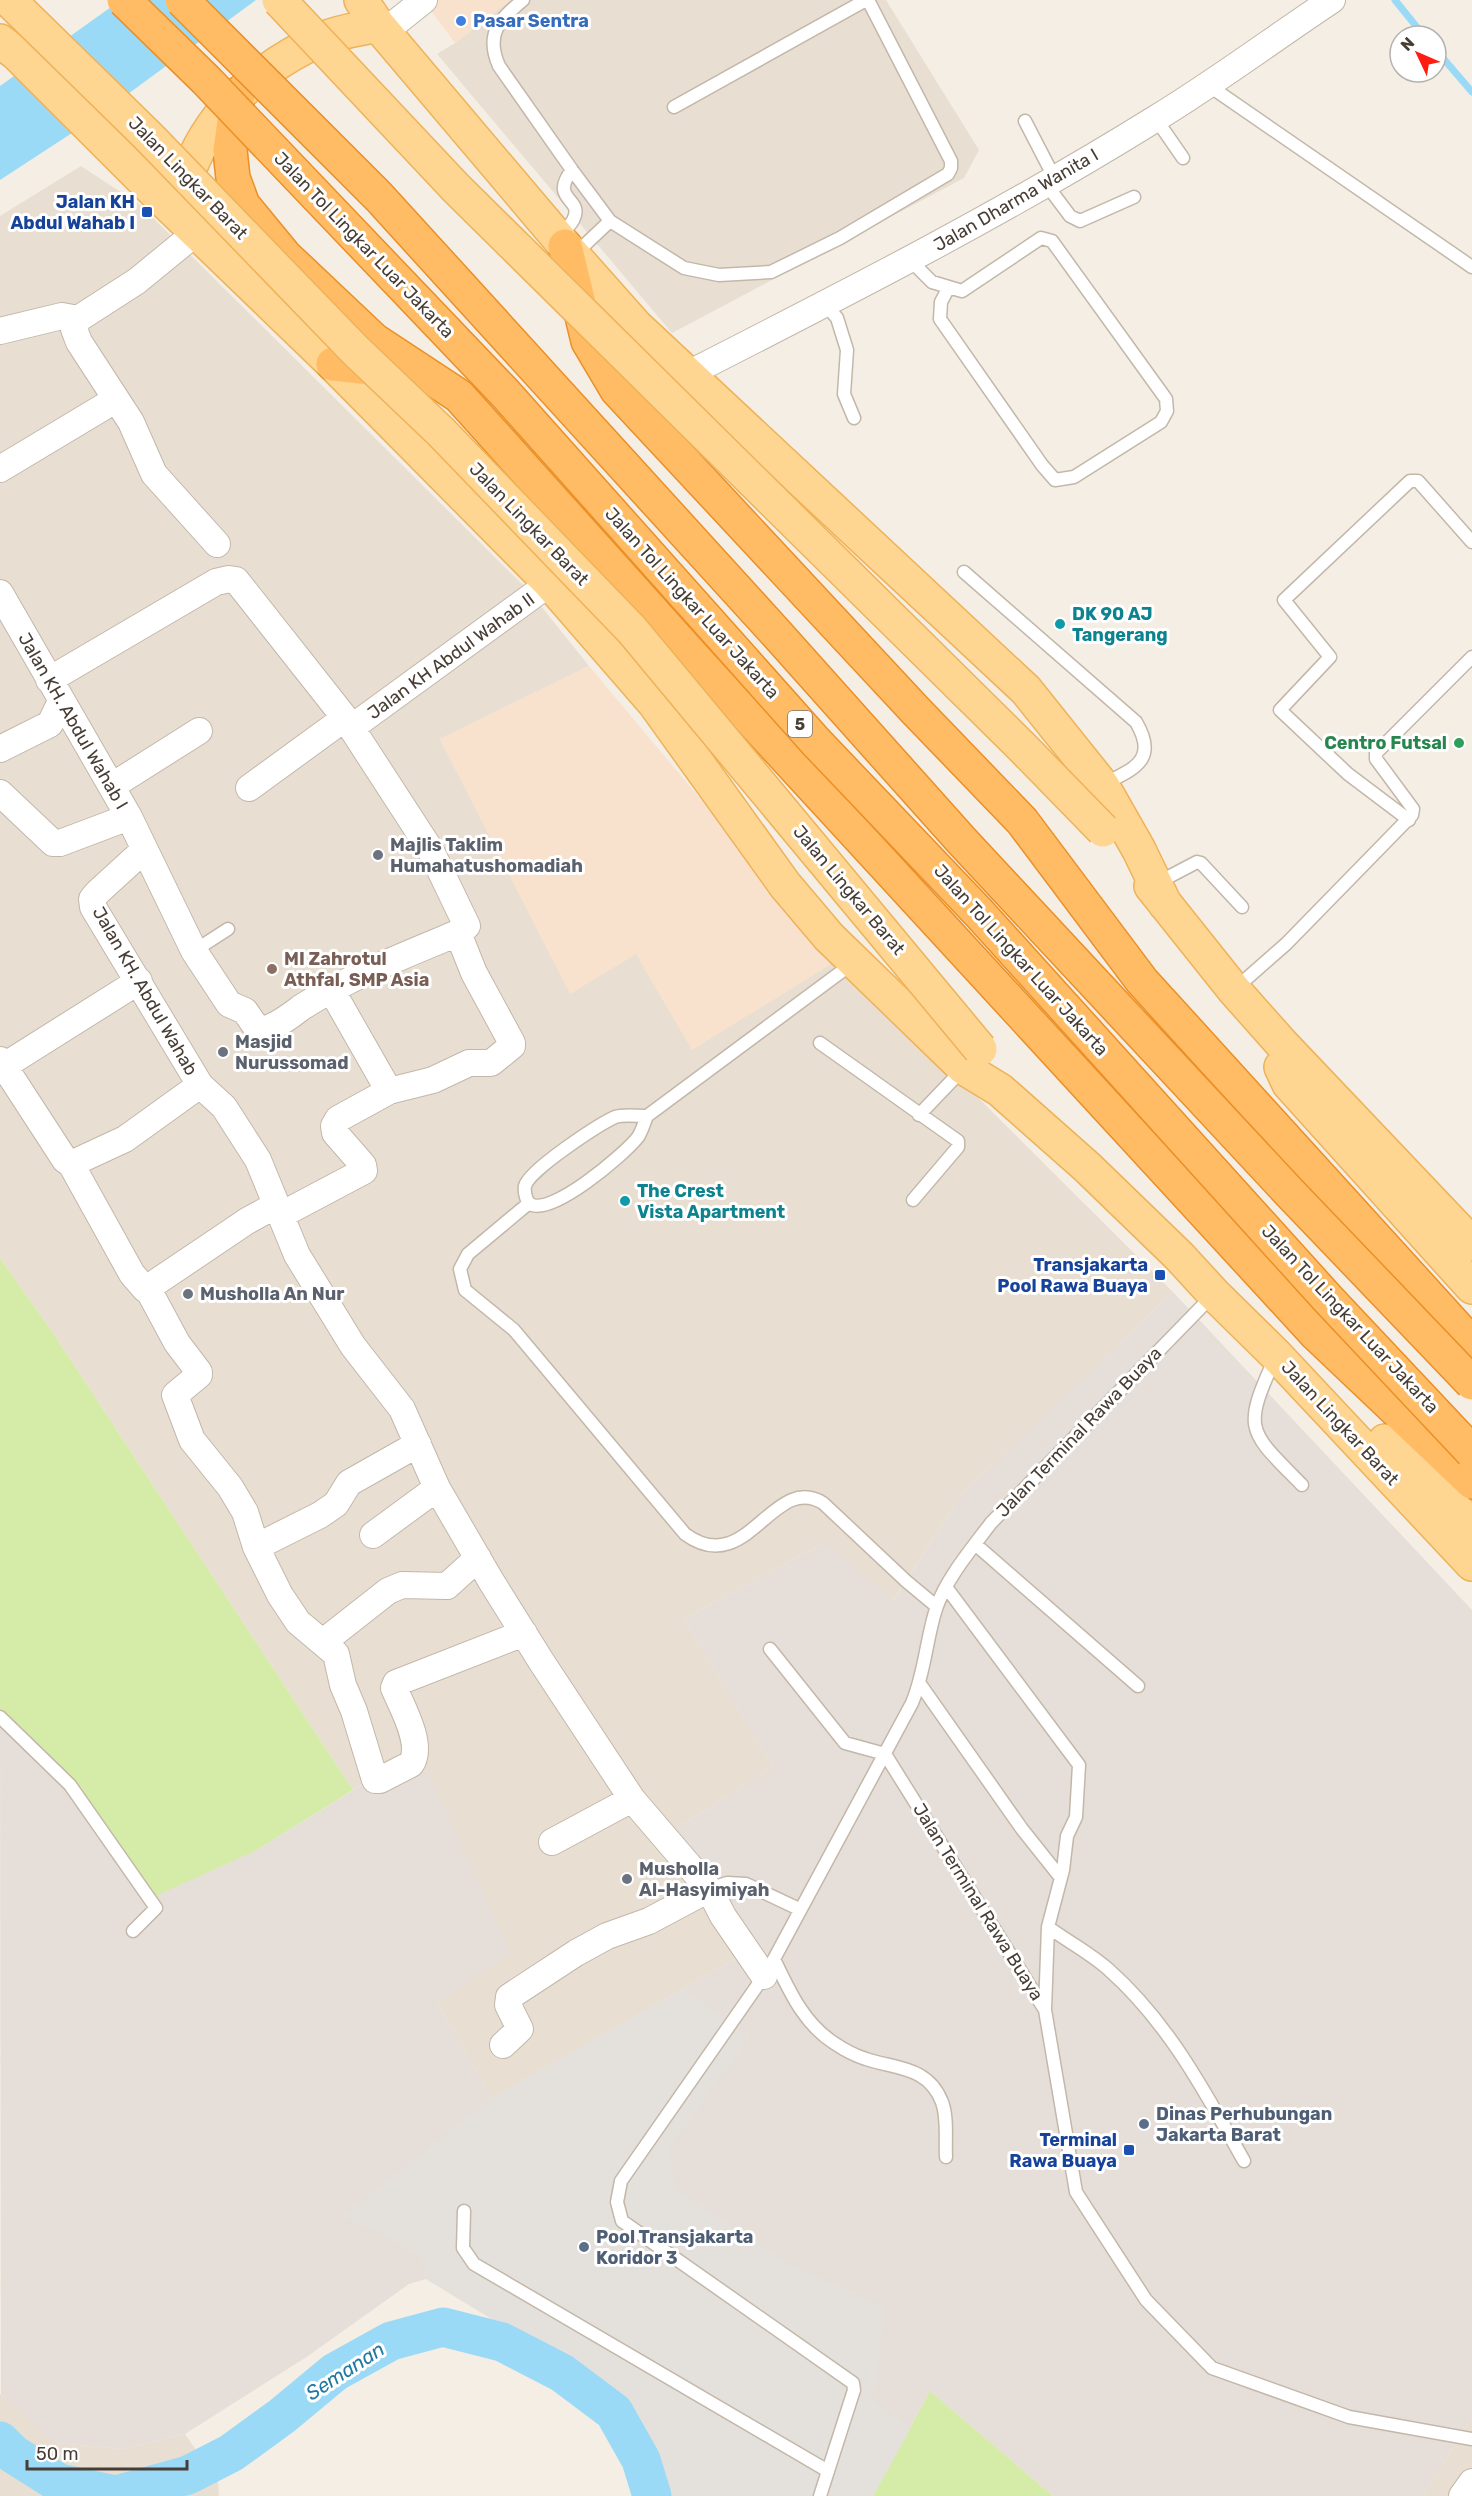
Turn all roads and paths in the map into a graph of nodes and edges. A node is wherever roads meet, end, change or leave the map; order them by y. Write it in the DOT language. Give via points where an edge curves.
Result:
graph roads {
  1 [pos="9,0"];
  2 [pos="124,0"];
  3 [pos="182,0"];
  4 [pos="279,0"];
  5 [pos="424,0"];
  6 [pos="523,0"];
  7 [pos="867,0"];
  8 [pos="1332,0"];
  9 [pos="1301,8"];
  10 [pos="374,19"];
  11 [pos="9,47"];
  12 [pos="1208,85"];
  13 [pos="238,94"];
  14 [pos="674,107"];
  15 [pos="1156,119"];
  16 [pos="1025,121"];
  17 [pos="1183,158"];
  18 [pos="572,170"];
  19 [pos="1051,181"];
  20 [pos="1134,197"];
  21 [pos="610,221"];
  22 [pos="188,222"];
  23 [pos="566,246"];
  24 [pos="910,260"];
  25 [pos="1472,267"];
  26 [pos="948,287"];
  27 [pos="825,304"];
  28 [pos="78,319"];
  29 [pos="0,331"];
  30 [pos="333,364"];
  31 [pos="425,373"];
  32 [pos="687,375"];
  33 [pos="115,400"];
  34 [pos="854,418"];
  35 [pos="0,469"];
  36 [pos="1472,542"];
  37 [pos="217,544"];
  38 [pos="964,572"];
  39 [pos="550,583"];
  40 [pos="0,593"];
  41 [pos="1472,657"];
  42 [pos="55,690"];
  43 [pos="348,723"];
  44 [pos="198,731"];
  45 [pos="0,748"];
  46 [pos="1102,785"];
  47 [pos="112,786"];
  48 [pos="249,788"];
  49 [pos="0,794"];
  50 [pos="129,817"];
  51 [pos="1409,820"];
  52 [pos="144,850"];
  53 [pos="1160,894"];
  54 [pos="1242,907"];
  55 [pos="228,929"];
  56 [pos="458,933"];
  57 [pos="194,951"];
  58 [pos="854,962"];
  59 [pos="139,981"];
  60 [pos="1244,981"];
  61 [pos="332,991"];
  62 [pos="820,1043"];
  63 [pos="1281,1051"];
  64 [pos="972,1059"];
  65 [pos="2,1063"];
  66 [pos="200,1085"];
  67 [pos="389,1091"];
  68 [pos="919,1115"];
  69 [pos="647,1116"];
  70 [pos="71,1164"];
  71 [pos="913,1200"];
  72 [pos="529,1203"];
  73 [pos="279,1210"];
  74 [pos="1472,1244"];
  75 [pos="1472,1287"];
  76 [pos="1210,1289"];
  77 [pos="149,1291"];
  78 [pos="1472,1344"];
  79 [pos="1276,1355"];
  80 [pos="1472,1383"];
  81 [pos="418,1444"];
  82 [pos="1472,1452"];
  83 [pos="1472,1482"];
  84 [pos="1302,1485"];
  85 [pos="437,1488"];
  86 [pos="1472,1525"];
  87 [pos="373,1535"];
  88 [pos="975,1544"];
  89 [pos="256,1547"];
  90 [pos="478,1558"];
  91 [pos="1472,1564"];
  92 [pos="946,1587"];
  93 [pos="936,1606"];
  94 [pos="524,1633"];
  95 [pos="323,1642"];
  96 [pos="771,1650"];
  97 [pos="920,1684"];
  98 [pos="1137,1686"];
  99 [pos="0,1717"];
  100 [pos="885,1754"];
  101 [pos="632,1799"];
  102 [pos="552,1842"];
  103 [pos="1061,1878"];
  104 [pos="709,1889"];
  105 [pos="799,1909"];
  106 [pos="1048,1927"];
  107 [pos="133,1932"];
  108 [pos="769,1967"];
  109 [pos="1045,2010"];
  110 [pos="503,2045"];
  111 [pos="946,2157"];
  112 [pos="1244,2161"];
  113 [pos="464,2211"];
  114 [pos="1472,2439"];
  115 [pos="828,2470"];
  116 [pos="1472,2481"];
  117 [pos="820,2496"];
  118 [pos="1462,2496"];
  1 -- 64 [label="main road, Jalan Lingkar Barat, bridge" via="441,432 632,630"];
  2 -- 82 [label="highway, Jalan Tol Lingkar Luar Jakarta / 5, bridge" via="206,80 504,392 816,742 971,905"];
  3 -- 80 [label="highway, Jalan Tol Lingkar Luar Jakarta / 5, bridge" via="379,197 978,858"];
  4 -- 53 [label="main road, bridge" via="456,188 1005,730"];
  5 -- 10 [label="street"];
  6 -- 18 [label="lane" via="497,26 493,52"];
  7 -- 14 [label="lane"];
  7 -- 21 [label="lane" via="951,161 948,174 840,238 771,272 719,276 684,268"];
  8 -- 9 [label="street, Jalan Dharma Wanita I"];
  9 -- 12 [label="street, Jalan Dharma Wanita I"];
  10 -- 13 [label="main road" via="279,61"];
  10 -- 23 [label="main road"];
  11 -- 22 [label="main road, Jalan Lingkar Barat"];
  12 -- 15 [label="street, Jalan Dharma Wanita I"];
  12 -- 25 [label="lane"];
  13 -- 22 [label="main road" via="210,129 189,169"];
  13 -- 31 [label="highway" via="230,150 233,178 243,205 285,256 374,340"];
  15 -- 17 [label="lane"];
  15 -- 19 [label="street, Jalan Dharma Wanita I"];
  16 -- 19 [label="lane"];
  18 -- 21 [label="lane"];
  18 -- 23 [label="lane" via="562,186 575,207"];
  19 -- 20 [label="lane" via="1070,216 1080,221"];
  19 -- 24 [label="street, Jalan Dharma Wanita I"];
  21 -- 23 [label="lane"];
  22 -- 28 [label="street" via="137,281"];
  22 -- 30 [label="main road, Jalan Lingkar Barat"];
  23 -- 32 [label="main road" via="636,326"];
  23 -- 78 [label="highway" via="588,341 617,390 1022,821 1142,981"];
  24 -- 26 [label="lane" via="932,282"];
  24 -- 27 [label="street, Jalan Dharma Wanita I"];
  26 -- 26 [label="lane" via="941,302 940,320 1055,480 1074,477 1161,422 1167,411 1166,399 1052,241 1041,238 968,289"];
  27 -- 32 [label="street, Jalan Dharma Wanita I"];
  27 -- 34 [label="lane" via="837,318 848,350 844,394"];
  28 -- 29 [label="street" via="62,316"];
  28 -- 33 [label="street" via="74,329 79,342"];
  30 -- 31 [label="highway"];
  30 -- 39 [label="main road, Jalan Lingkar Barat"];
  31 -- 83 [label="highway" via="459,396 487,426 697,661 1316,1334"];
  32 -- 46 [label="main road" via="1026,690"];
  33 -- 35 [label="street"];
  33 -- 37 [label="street" via="131,422 154,474"];
  36 -- 51 [label="lane" via="1418,481 1410,481 1284,600 1330,657 1280,710 1348,774"];
  38 -- 46 [label="lane" via="1136,723 1145,738 1143,758 1132,770"];
  39 -- 43 [label="street, Jalan KH Abdul Wahab II"];
  39 -- 58 [label="main road, Jalan Lingkar Barat" via="655,704 802,907"];
  40 -- 42 [label="street, Jalan KH. Abdul Wahab I"];
  41 -- 51 [label="lane" via="1376,753 1376,759 1413,809"];
  42 -- 43 [label="street" via="216,582 230,579 236,580"];
  42 -- 45 [label="street" via="50,724"];
  42 -- 47 [label="street, Jalan KH. Abdul Wahab I"];
  43 -- 48 [label="street, Jalan KH Abdul Wahab II"];
  43 -- 56 [label="street" via="429,849 467,926"];
  44 -- 47 [label="street"];
  46 -- 53 [label="main road"];
  47 -- 50 [label="street, Jalan KH. Abdul Wahab I"];
  49 -- 50 [label="street" via="53,843"];
  50 -- 52 [label="street, Jalan KH. Abdul Wahab I"];
  51 -- 60 [label="lane"];
  52 -- 57 [label="street"];
  52 -- 59 [label="street, Jalan KH. Abdul Wahab" via="92,899 93,907"];
  53 -- 54 [label="lane" via="1201,862"];
  53 -- 60 [label="main road"];
  55 -- 57 [label="lane"];
  56 -- 61 [label="street" via="383,964"];
  56 -- 67 [label="street" via="512,1046 491,1063 469,1064 433,1080"];
  57 -- 61 [label="street" via="229,1004 245,1011 259,1031"];
  58 -- 64 [label="main road, Jalan Lingkar Barat"];
  58 -- 69 [label="lane"];
  59 -- 65 [label="street"];
  59 -- 66 [label="street, Jalan KH. Abdul Wahab"];
  60 -- 63 [label="main road"];
  61 -- 67 [label="street"];
  62 -- 68 [label="lane"];
  63 -- 74 [label="main road"];
  63 -- 75 [label="main road" via="1280,1065 1289,1084"];
  64 -- 68 [label="lane"];
  64 -- 76 [label="main road, Jalan Lingkar Barat"];
  65 -- 70 [label="street"];
  66 -- 70 [label="street" via="124,1139"];
  66 -- 73 [label="street, Jalan KH. Abdul Wahab" via="224,1107 253,1151"];
  67 -- 73 [label="street" via="338,1119 334,1126 335,1133 364,1171"];
  68 -- 71 [label="lane" via="958,1141 958,1147"];
  69 -- 72 [label="lane" via="638,1136 589,1181 546,1206"];
  69 -- 72 [label="lane" via="617,1116 557,1155 533,1173 525,1186"];
  70 -- 77 [label="street" via="132,1274"];
  72 -- 93 [label="lane" via="468,1254 460,1269 465,1290 514,1330 685,1534 698,1544 724,1545 738,1540 779,1507 796,1499 815,1498"];
  73 -- 77 [label="street" via="248,1221 152,1285"];
  73 -- 81 [label="street, Jalan KH. Abdul Wahab" via="297,1255 353,1346 402,1409"];
  76 -- 79 [label="main road, Jalan Lingkar Barat"];
  76 -- 86 [label="main road, Jalan Lingkar Barat" via="1221,1289 1257,1314"];
  76 -- 88 [label="lane, Jalan Terminal Rawa Buaya"];
  77 -- 89 [label="street" via="177,1343 199,1372 175,1395 192,1440 245,1512"];
  79 -- 84 [label="lane" via="1256,1401 1255,1431"];
  79 -- 91 [label="main road, Jalan Lingkar Barat"];
  81 -- 85 [label="street, Jalan KH. Abdul Wahab"];
  81 -- 89 [label="street" via="349,1483 336,1504 320,1515"];
  85 -- 87 [label="street"];
  85 -- 90 [label="street, Jalan KH. Abdul Wahab"];
  88 -- 92 [label="lane, Jalan Terminal Rawa Buaya"];
  88 -- 98 [label="lane"];
  89 -- 95 [label="street" via="298,1622"];
  90 -- 94 [label="street, Jalan KH. Abdul Wahab"];
  90 -- 95 [label="street" via="447,1586 402,1586 388,1591"];
  92 -- 93 [label="lane, Jalan Terminal Rawa Buaya"];
  92 -- 103 [label="lane" via="1079,1765 1076,1816 1067,1836"];
  93 -- 97 [label="lane, Jalan Terminal Rawa Buaya"];
  94 -- 95 [label="street" via="396,1683 394,1688 413,1732 414,1759 377,1781 336,1654"];
  94 -- 101 [label="street, Jalan KH. Abdul Wahab"];
  96 -- 100 [label="lane" via="845,1743"];
  97 -- 100 [label="lane, Jalan Terminal Rawa Buaya"];
  97 -- 103 [label="lane"];
  99 -- 107 [label="lane" via="70,1785 156,1908"];
  100 -- 105 [label="lane"];
  100 -- 109 [label="lane, Jalan Terminal Rawa Buaya"];
  101 -- 102 [label="street"];
  101 -- 104 [label="street, Jalan KH. Abdul Wahab"];
  103 -- 106 [label="lane"];
  104 -- 105 [label="lane" via="727,1883 746,1884"];
  104 -- 108 [label="street, Jalan KH. Abdul Wahab" via="723,1916"];
  104 -- 110 [label="street" via="649,1921 607,1936 509,1997 508,2005 520,2029"];
  105 -- 108 [label="lane"];
  106 -- 109 [label="lane"];
  106 -- 112 [label="lane" via="1108,1969 1155,2017 1191,2066"];
  108 -- 111 [label="lane" via="816,2028 833,2043 866,2059 895,2064 930,2083 942,2103"];
  108 -- 115 [label="lane" via="621,2181 617,2202 622,2221 853,2383"];
  109 -- 114 [label="lane, Jalan Terminal Rawa Buaya" via="1076,2192 1146,2300 1212,2368 1349,2417"];
  113 -- 115 [label="lane" via="463,2248 474,2264"];
  115 -- 117 [label="lane"];
  116 -- 118 [label="street"];
}
